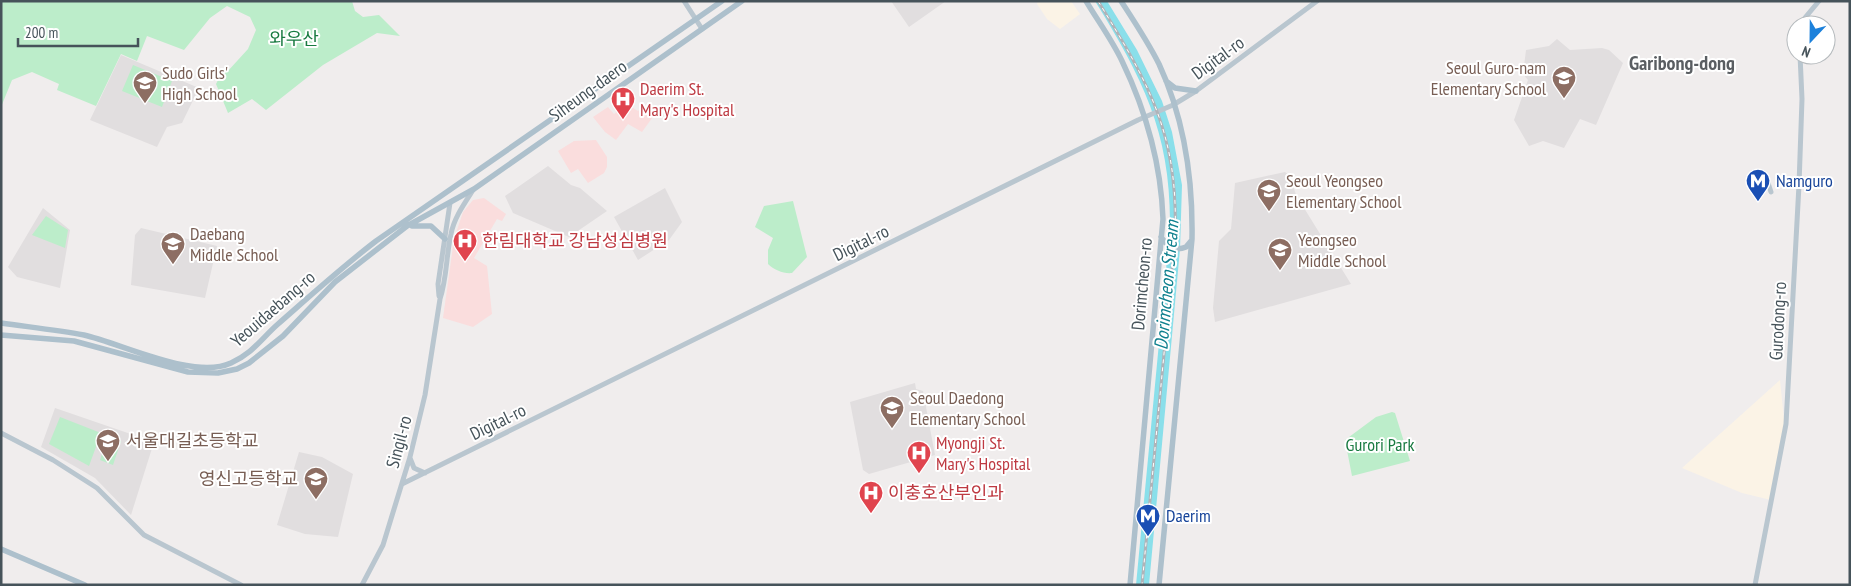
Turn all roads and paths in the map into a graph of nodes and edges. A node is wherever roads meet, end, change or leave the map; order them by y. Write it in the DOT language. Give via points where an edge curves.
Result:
graph roads {
  1 [pos="684,1"];
  2 [pos="722,1"];
  3 [pos="742,1"];
  4 [pos="1121,1"];
  5 [pos="1316,1"];
  6 [pos="1819,1"];
  7 [pos="1087,2"];
  8 [pos="1808,15"];
  9 [pos="696,20"];
  10 [pos="702,29"];
  11 [pos="1800,65"];
  12 [pos="1165,79"];
  13 [pos="1196,91"];
  14 [pos="1171,106"];
  15 [pos="1147,116"];
  16 [pos="1765,174"];
  17 [pos="474,189"];
  18 [pos="451,190"];
  19 [pos="1771,192"];
  20 [pos="450,203"];
  21 [pos="407,226"];
  22 [pos="1162,238"];
  23 [pos="445,239"];
  24 [pos="1190,241"];
  25 [pos="440,299"];
  26 [pos="1,323"];
  27 [pos="1,335"];
  28 [pos="1,433"];
  29 [pos="410,457"];
  30 [pos="426,473"];
  31 [pos="402,484"];
  32 [pos="1,549"];
  33 [pos="85,585"];
  34 [pos="241,585"];
  35 [pos="362,585"];
  36 [pos="1130,585"];
  37 [pos="1159,585"];
  38 [pos="1755,585"];
  1 -- 9 [label="main road"];
  2 -- 9 [label="main road, Siheung-daero"];
  3 -- 10 [label="main road, Siheung-daero"];
  4 -- 12 [label="main road"];
  5 -- 13 [label="main road, Digital-ro"];
  6 -- 8 [label="main road"];
  7 -- 15 [label="main road, Dorimcheon-ro" via="1122,60"];
  9 -- 10 [label="main road"];
  9 -- 18 [label="main road, Siheung-daero"];
  10 -- 17 [label="main road, Siheung-daero"];
  11 -- 38 [label="main road, Gurodong-ro" via="1799,185 1786,424"];
  12 -- 13 [label="main road" via="1175,88"];
  12 -- 14 [label="main road"];
  13 -- 14 [label="main road, Digital-ro"];
  14 -- 15 [label="main road, Digital-ro"];
  14 -- 24 [label="main road" via="1190,172"];
  15 -- 22 [label="main road, Dorimcheon-ro" via="1162,192"];
  15 -- 30 [label="main road, Digital-ro"];
  16 -- 19 [label="main road"];
  17 -- 20 [label="main road, Siheung-daero"];
  17 -- 25 [label="main road, Singil-ro" via="460,210 451,234"];
  18 -- 26 [label="main road, Yeouidaebang-ro" via="350,260 274,327 259,345 224,365 190,365 83,335"];
  20 -- 21 [label="main road, Yeouidaebang-ro"];
  20 -- 23 [label="main road, Singil-ro"];
  21 -- 23 [label="main road" via="430,226"];
  21 -- 27 [label="main road, Yeouidaebang-ro" via="335,282 283,336 249,363 226,372 188,372 74,340"];
  22 -- 24 [label="main road" via="1175,249 1182,249"];
  22 -- 36 [label="main road, Dorimcheon-ro"];
  23 -- 25 [label="main road, Singil-ro" via="438,284"];
  24 -- 37 [label="main road"];
  25 -- 29 [label="main road, Singil-ro" via="426,395"];
  28 -- 34 [label="main road" via="97,488 144,535"];
  29 -- 30 [label="main road" via="414,468"];
  29 -- 31 [label="main road, Singil-ro"];
  30 -- 31 [label="main road, Digital-ro"];
  31 -- 35 [label="main road, Singil-ro" via="381,550"];
  32 -- 33 [label="main road"];
}
